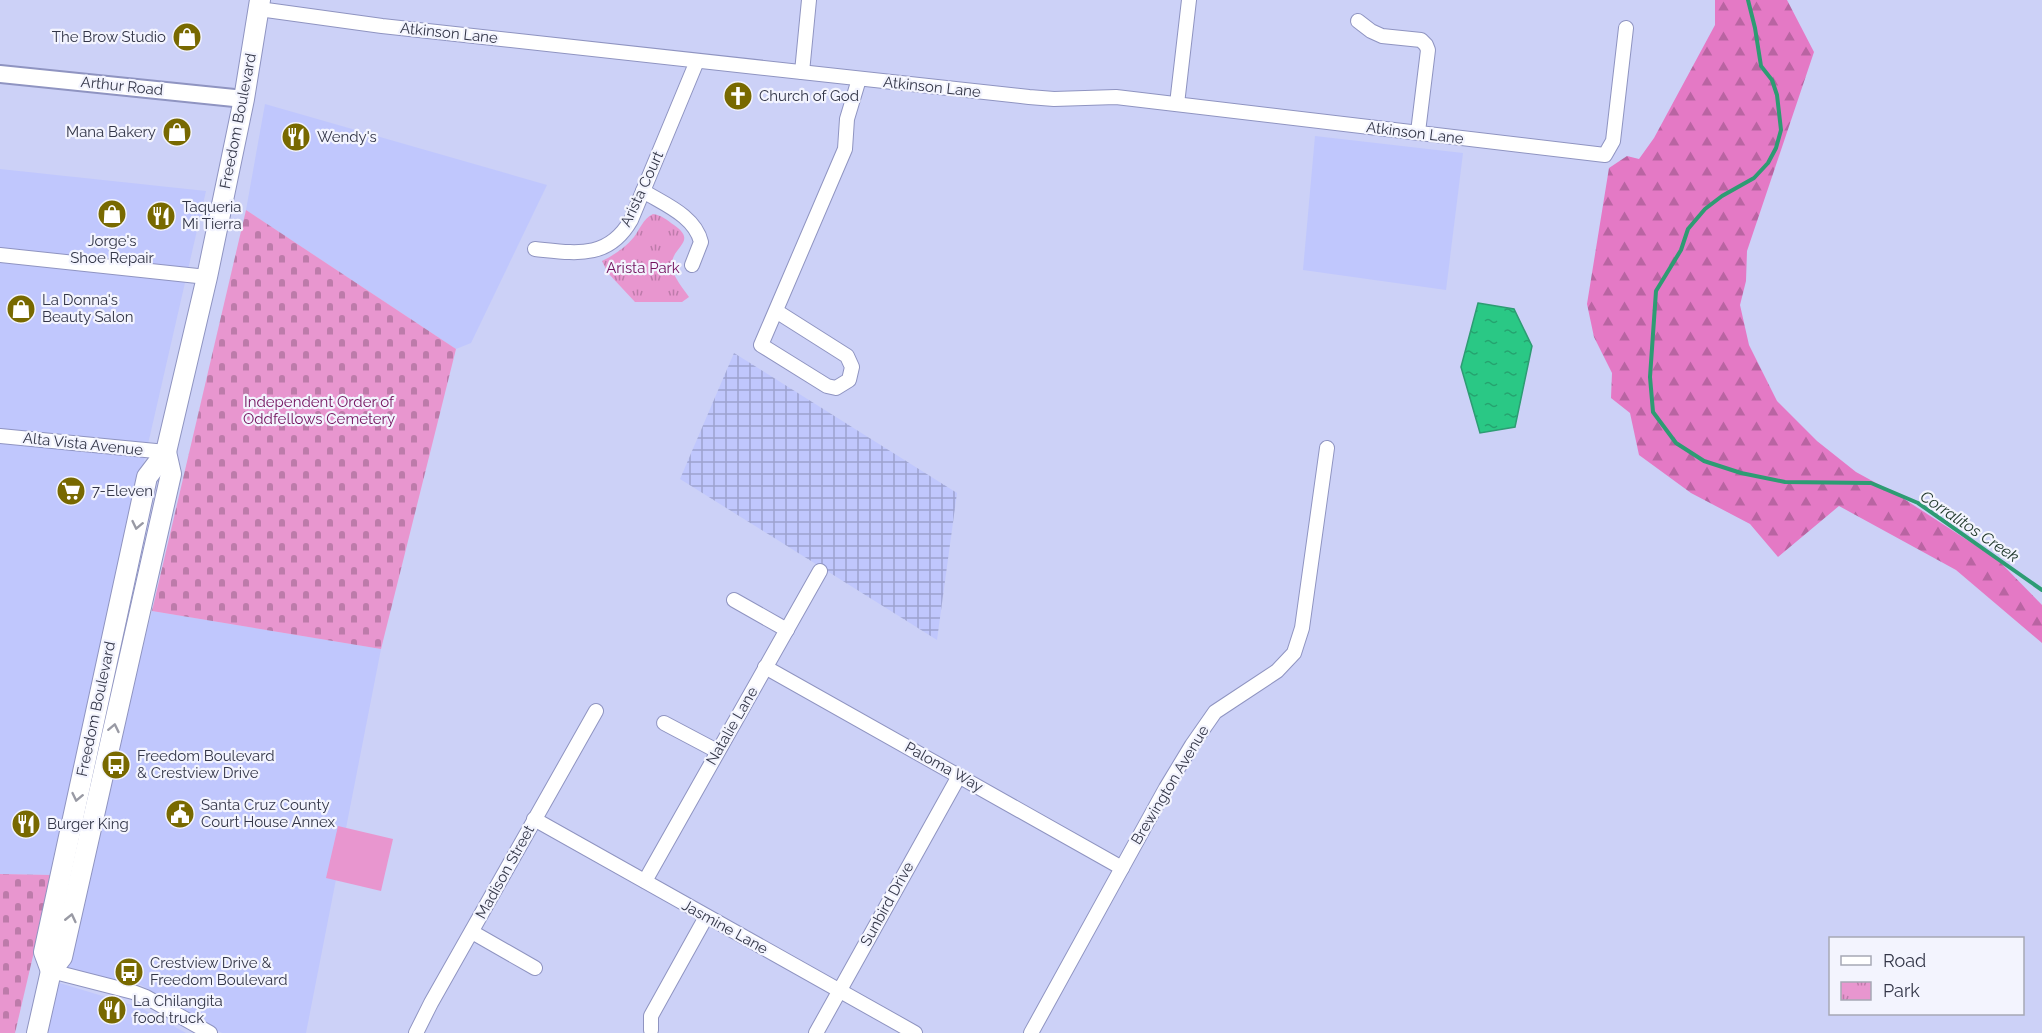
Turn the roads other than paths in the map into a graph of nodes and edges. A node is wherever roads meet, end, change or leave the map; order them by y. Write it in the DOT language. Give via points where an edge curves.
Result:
graph roads {
  1 [pos="809,0"];
  2 [pos="1189,0"];
  3 [pos="259,5"];
  4 [pos="1358,21"];
  5 [pos="1626,28"];
  6 [pos="697,61"];
  7 [pos="802,72"];
  8 [pos="0,74"];
  9 [pos="859,79"];
  10 [pos="244,99"];
  11 [pos="1177,104"];
  12 [pos="1418,132"];
  13 [pos="643,191"];
  14 [pos="535,249"];
  15 [pos="0,255"];
  16 [pos="692,265"];
  17 [pos="207,277"];
  18 [pos="776,311"];
  19 [pos="0,436"];
  20 [pos="1327,448"];
  21 [pos="166,452"];
  22 [pos="820,571"];
  23 [pos="734,600"];
  24 [pos="787,630"];
  25 [pos="765,667"];
  26 [pos="596,711"];
  27 [pos="664,723"];
  28 [pos="717,751"];
  29 [pos="959,776"];
  30 [pos="534,819"];
  31 [pos="1122,867"];
  32 [pos="645,881"];
  33 [pos="706,917"];
  34 [pos="472,932"];
  35 [pos="535,968"];
  36 [pos="51,971"];
  37 [pos="839,991"];
  38 [pos="651,1030"];
  39 [pos="37,1033"];
  40 [pos="210,1033"];
  41 [pos="416,1033"];
  42 [pos="816,1033"];
  43 [pos="915,1033"];
  44 [pos="1031,1033"];
  1 -- 7 [label="street"];
  2 -- 11 [label="street"];
  3 -- 6 [label="street, Atkinson Lane" via="382,26"];
  3 -- 10 [label="main road, Freedom Boulevard"];
  4 -- 12 [label="street" via="1376,34 1421,40 1426,45"];
  5 -- 12 [label="street, Atkinson Lane" via="1613,141 1605,155"];
  6 -- 7 [label="street, Atkinson Lane"];
  6 -- 13 [label="street, Arista Court"];
  7 -- 9 [label="street, Atkinson Lane"];
  8 -- 10 [label="street, Arthur Road"];
  9 -- 11 [label="street, Atkinson Lane" via="1029,98 1116,97"];
  9 -- 18 [label="street" via="847,119 845,149"];
  10 -- 17 [label="main road, Freedom Boulevard"];
  11 -- 12 [label="street, Atkinson Lane"];
  13 -- 14 [label="street, Arista Court" via="627,227 604,246 580,253"];
  13 -- 16 [label="street" via="682,215 697,231 701,242"];
  15 -- 17 [label="street"];
  17 -- 21 [label="main road, Freedom Boulevard"];
  18 -- 18 [label="street" via="761,345 826,386 836,388 849,380 852,367 847,356"];
  19 -- 21 [label="street, Alta Vista Avenue"];
  20 -- 31 [label="street, Brewington Avenue" via="1302,628 1294,653 1277,671 1215,712"];
  21 -- 36 [label="main road, Freedom Boulevard" via="147,477 45,952"];
  22 -- 24 [label="street, Natalie Lane"];
  23 -- 24 [label="street"];
  24 -- 25 [label="street, Natalie Lane"];
  25 -- 28 [label="street, Natalie Lane"];
  25 -- 29 [label="street, Paloma Way"];
  26 -- 30 [label="street, Madison Street"];
  27 -- 28 [label="street"];
  28 -- 32 [label="street, Natalie Lane"];
  29 -- 31 [label="street, Paloma Way"];
  29 -- 37 [label="street, Sunbird Drive"];
  30 -- 32 [label="street, Jasmine Lane"];
  30 -- 34 [label="street, Madison Street"];
  31 -- 44 [label="street, Brewington Avenue"];
  32 -- 33 [label="street, Jasmine Lane"];
  33 -- 37 [label="street, Jasmine Lane"];
  33 -- 38 [label="street" via="651,1016"];
  34 -- 35 [label="street"];
  34 -- 41 [label="street, Madison Street"];
  36 -- 39 [label="main road, Freedom Boulevard"];
  36 -- 40 [label="street" via="134,992"];
  37 -- 42 [label="street, Sunbird Drive"];
  37 -- 43 [label="street, Jasmine Lane"];
}
